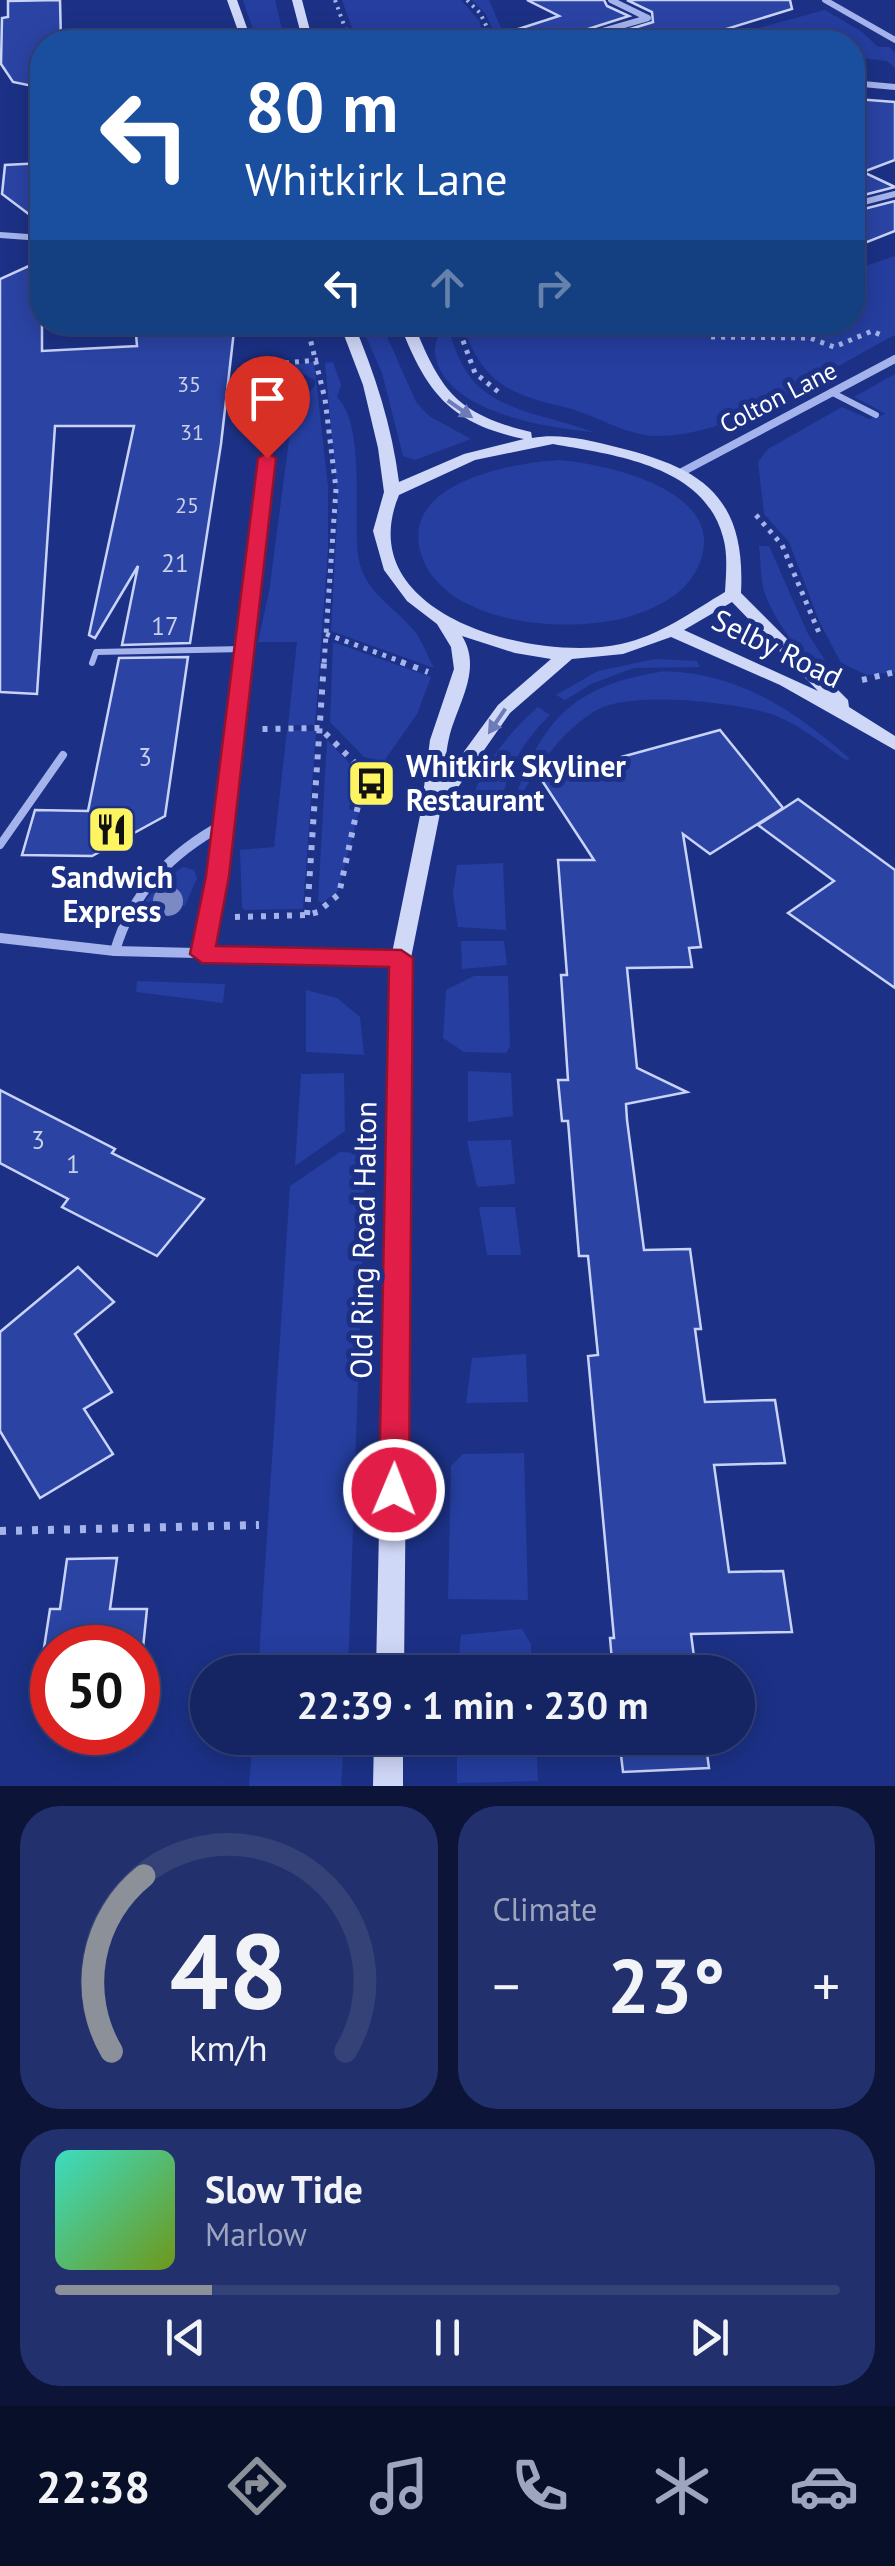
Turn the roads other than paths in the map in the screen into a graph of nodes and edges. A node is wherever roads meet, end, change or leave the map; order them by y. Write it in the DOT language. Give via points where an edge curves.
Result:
graph roads {
  1 [pos="232,0"];
  2 [pos="296,0"];
  3 [pos="611,0"];
  4 [pos="825,0"];
  5 [pos="243,30"];
  6 [pos="305,30"];
  7 [pos="606,30"];
  8 [pos="895,40"];
  9 [pos="865,85"];
  10 [pos="895,86"];
  11 [pos="895,194"];
  12 [pos="865,201"];
  13 [pos="0,235"];
  14 [pos="30,237"];
  15 [pos="352,335"];
  16 [pos="411,335"];
  17 [pos="895,359"];
  18 [pos="275,390"];
  19 [pos="831,392"];
  20 [pos="876,415"];
  21 [pos="553,440"];
  22 [pos="680,473"];
  23 [pos="392,492"];
  24 [pos="733,594"];
  25 [pos="445,623"];
  26 [pos="670,631"];
  27 [pos="244,649"];
  28 [pos="568,654"];
  29 [pos="92,664"];
  30 [pos="858,720"];
  31 [pos="895,744"];
  32 [pos="63,755"];
  33 [pos="431,811"];
  34 [pos="224,824"];
  35 [pos="0,845"];
  36 [pos="0,938"];
  37 [pos="115,951"];
  38 [pos="202,954"];
  39 [pos="401,958"];
  40 [pos="390,1655"];
  41 [pos="389,1755"];
  42 [pos="388,1786"];
  1 -- 5 [label="main road"];
  2 -- 6 [label="main road"];
  3 -- 7 [label="street" via="648,18"];
  4 -- 8 [label="street"];
  9 -- 10 [label="street"];
  11 -- 12 [label="street"];
  13 -- 14 [label="street"];
  15 -- 23 [label="main road" via="388,446"];
  16 -- 21 [label="main road, one-way" via="424,370 458,410 496,430"];
  17 -- 19 [label="street, Colton Lane"];
  18 -- 27 [label="street"];
  19 -- 20 [label="lane"];
  19 -- 22 [label="street, Colton Lane"];
  21 -- 22 [label="main road"];
  21 -- 23 [label="main road" via="440,465"];
  22 -- 24 [label="main road" via="715,499 731,533"];
  23 -- 25 [label="main road" via="380,534 390,568"];
  24 -- 26 [label="main road"];
  24 -- 30 [label="main road, Selby Road"];
  25 -- 28 [label="main road" via="500,645"];
  25 -- 33 [label="main road, Old Ring Road Halton" via="460,647 463,669 438,740"];
  26 -- 28 [label="main road" via="622,650"];
  26 -- 30 [label="main road, Selby Road" via="748,661"];
  27 -- 29 [label="lane" via="96,652"];
  27 -- 34 [label="street"];
  28 -- 33 [label="main road, Old Ring Road Halton, one-way" via="504,709"];
  30 -- 31 [label="main road, Selby Road"];
  32 -- 35 [label="lane"];
  33 -- 39 [label="main road, Old Ring Road Halton"];
  34 -- 37 [label="street" via="176,857 139,894"];
  34 -- 38 [label="street"];
  36 -- 37 [label="street"];
  37 -- 38 [label="street"];
  38 -- 39 [label="street"];
  39 -- 40 [label="main road, Old Ring Road Halton"];
  41 -- 42 [label="main road"];
}
